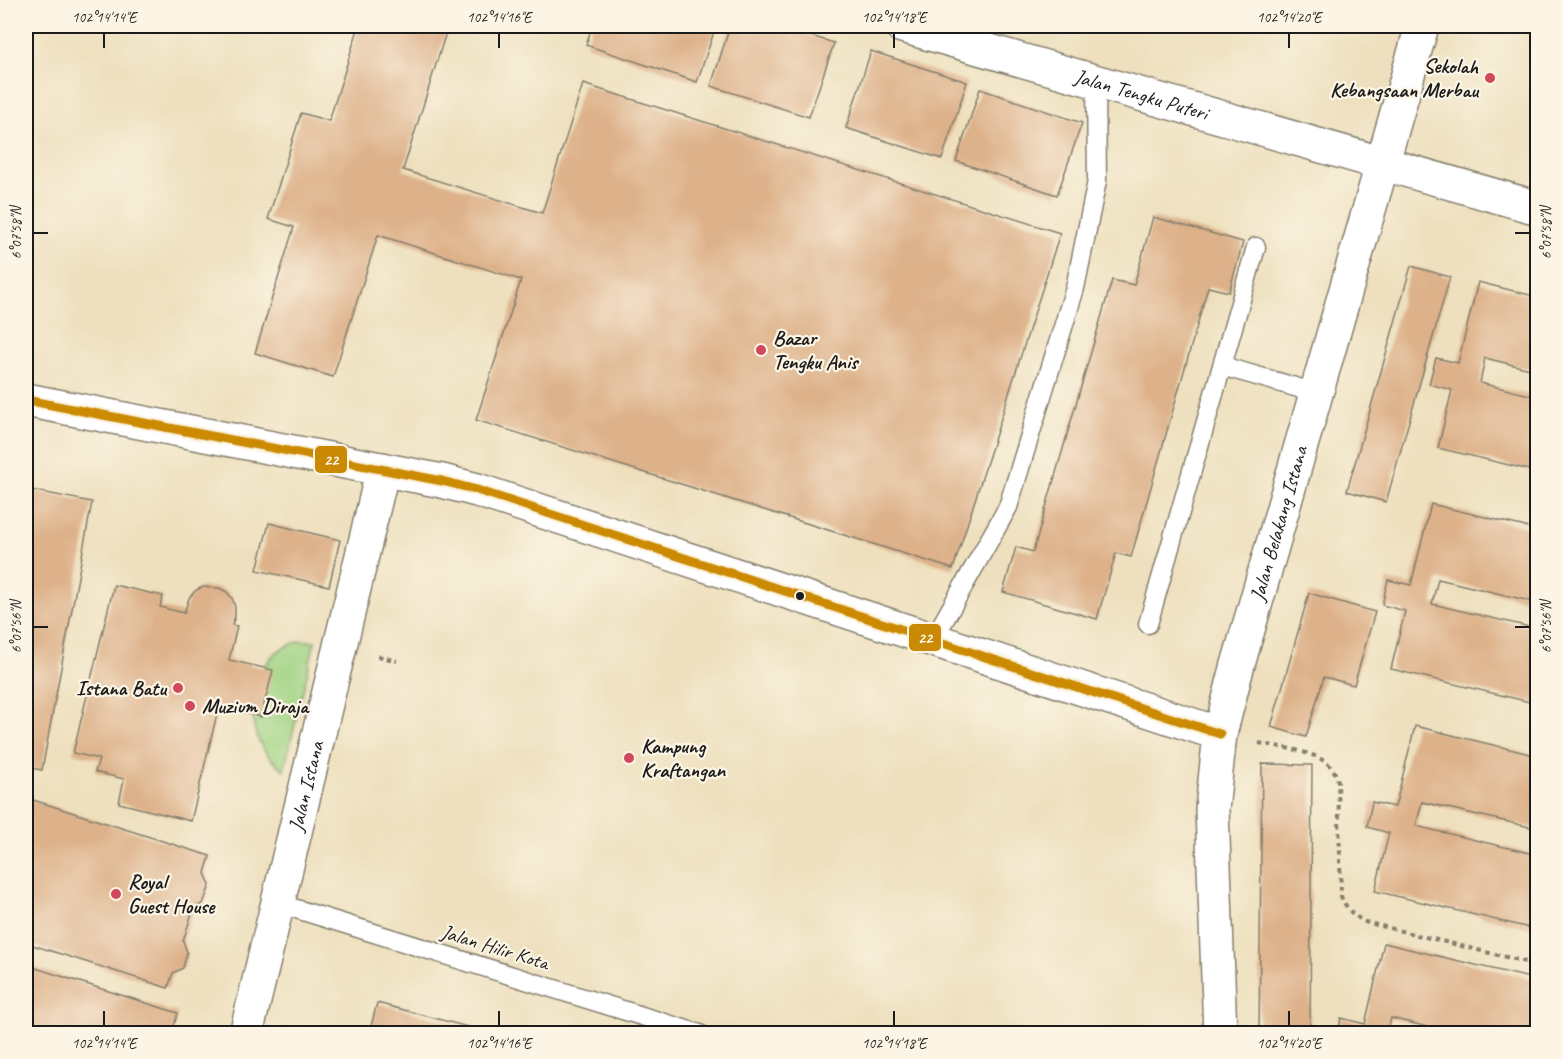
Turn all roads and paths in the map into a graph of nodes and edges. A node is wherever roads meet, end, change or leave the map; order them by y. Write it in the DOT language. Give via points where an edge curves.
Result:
graph roads {
  1 [pos="902,26"];
  2 [pos="1422,26"];
  3 [pos="1096,81"];
  4 [pos="1382,165"];
  5 [pos="1538,208"];
  6 [pos="1256,247"];
  7 [pos="1222,366"];
  8 [pos="1316,393"];
  9 [pos="26,400"];
  10 [pos="383,469"];
  11 [pos="1148,624"];
  12 [pos="933,640"];
  13 [pos="1220,734"];
  14 [pos="277,903"];
  15 [pos="1538,965"];
  16 [pos="246,1034"];
  17 [pos="700,1034"];
  18 [pos="1220,1034"];
  1 -- 3 [label="street, Jalan Tengku Puteri"];
  2 -- 4 [label="street, Jalan Belakang Istana"];
  3 -- 4 [label="street, Jalan Tengku Puteri"];
  3 -- 12 [label="lane" via="1097,181 1075,288 1008,507"];
  4 -- 5 [label="street, Jalan Tengku Puteri"];
  4 -- 8 [label="street, Jalan Belakang Istana"];
  6 -- 7 [label="lane"];
  7 -- 8 [label="lane"];
  7 -- 11 [label="lane"];
  8 -- 13 [label="street, Jalan Belakang Istana"];
  9 -- 10 [label="street"];
  10 -- 12 [label="street" via="477,490"];
  10 -- 14 [label="street, Jalan Istana"];
  12 -- 13 [label="street"];
  13 -- 15 [label="path" via="1312,755 1333,768 1338,781 1341,896 1345,907 1355,916 1365,922"];
  13 -- 18 [label="street, Jalan Belakang Istana" via="1212,809"];
  14 -- 16 [label="street, Jalan Istana"];
  14 -- 17 [label="lane, Jalan Hilir Kota"];
}
